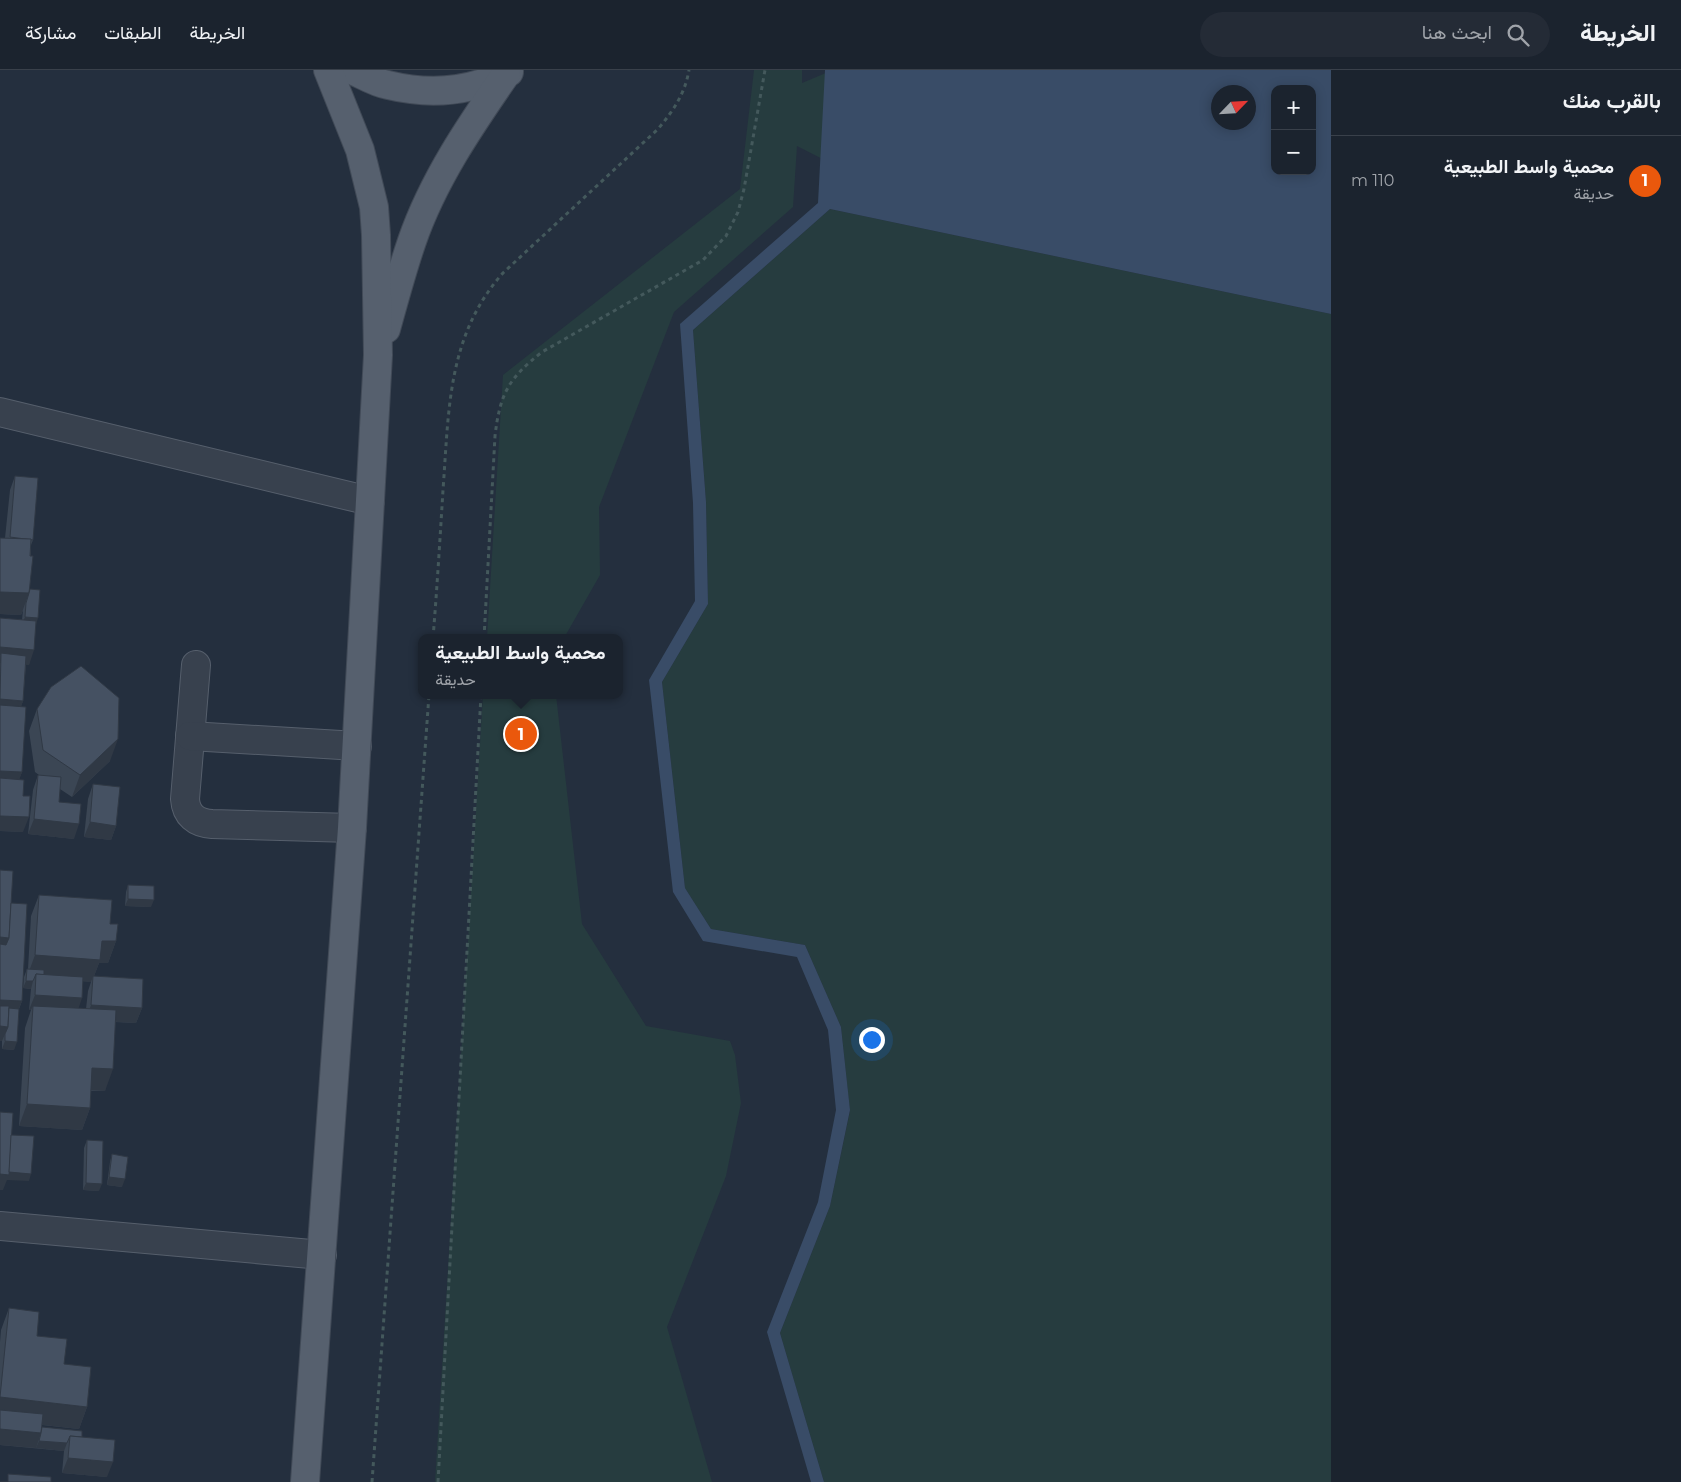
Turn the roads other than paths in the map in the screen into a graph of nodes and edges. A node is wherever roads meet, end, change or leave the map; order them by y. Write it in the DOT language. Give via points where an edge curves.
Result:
graph roads {
  1 [pos="328,70"];
  2 [pos="352,70"];
  3 [pos="509,72"];
  4 [pos="378,354"];
  5 [pos="0,412"];
  6 [pos="370,501"];
  7 [pos="196,665"];
  8 [pos="190,736"];
  9 [pos="357,746"];
  10 [pos="352,828"];
  11 [pos="0,1226"];
  12 [pos="322,1255"];
  13 [pos="305,1482"];
  1 -- 4 [label="main road" via="360,150 374,207"];
  2 -- 3 [label="main road" via="386,85 426,92 468,88"];
  3 -- 4 [label="main road" via="462,137 431,196 412,240"];
  4 -- 6 [label="main road"];
  5 -- 6 [label="street"];
  6 -- 9 [label="main road"];
  7 -- 8 [label="street"];
  8 -- 9 [label="street"];
  8 -- 10 [label="street" via="186,806 198,822"];
  9 -- 10 [label="main road"];
  10 -- 12 [label="main road"];
  11 -- 12 [label="street"];
  12 -- 13 [label="main road"];
}
